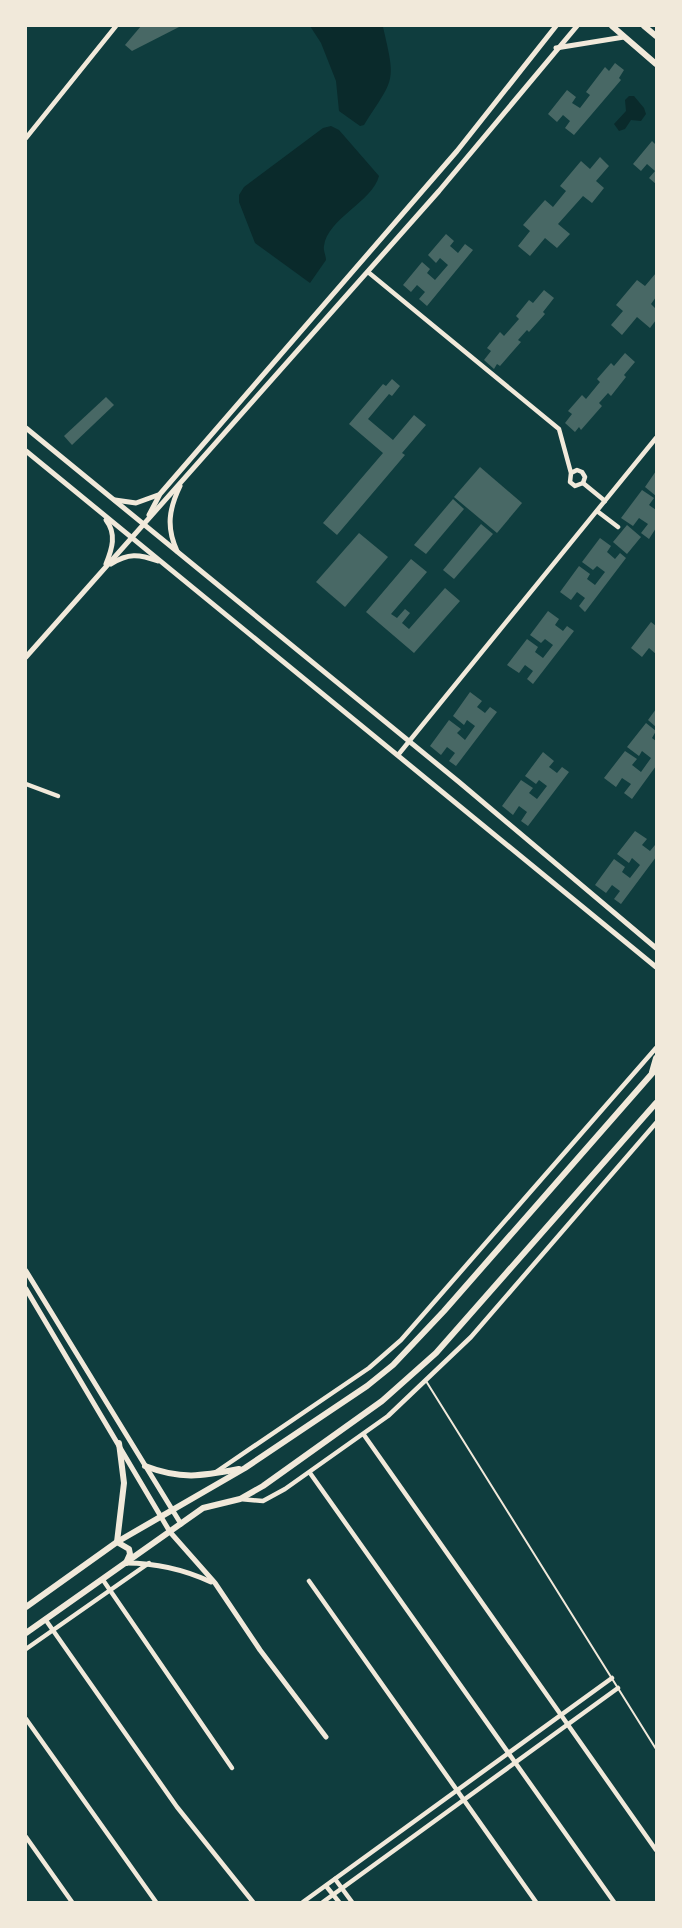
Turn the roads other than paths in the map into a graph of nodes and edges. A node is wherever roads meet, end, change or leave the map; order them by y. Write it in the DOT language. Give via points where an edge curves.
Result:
graph roads {
  1 [pos="116,26"];
  2 [pos="556,26"];
  3 [pos="577,26"];
  4 [pos="612,26"];
  5 [pos="644,26"];
  6 [pos="657,36"];
  7 [pos="624,37"];
  8 [pos="556,48"];
  9 [pos="657,64"];
  10 [pos="26,138"];
  11 [pos="368,272"];
  12 [pos="303,330"];
  13 [pos="310,336"];
  14 [pos="26,428"];
  15 [pos="657,438"];
  16 [pos="26,451"];
  17 [pos="571,473"];
  18 [pos="183,480"];
  19 [pos="584,483"];
  20 [pos="160,494"];
  21 [pos="111,498"];
  22 [pos="605,501"];
  23 [pos="96,509"];
  24 [pos="597,511"];
  25 [pos="144,525"];
  26 [pos="618,527"];
  27 [pos="132,538"];
  28 [pos="178,552"];
  29 [pos="164,564"];
  30 [pos="104,569"];
  31 [pos="26,657"];
  32 [pos="409,741"];
  33 [pos="398,754"];
  34 [pos="26,784"];
  35 [pos="58,796"];
  36 [pos="657,948"];
  37 [pos="657,967"];
  38 [pos="657,1048"];
  39 [pos="657,1058"];
  40 [pos="655,1072"];
  41 [pos="657,1103"];
  42 [pos="657,1123"];
  43 [pos="26,1271"];
  44 [pos="26,1289"];
  45 [pos="426,1381"];
  46 [pos="363,1435"];
  47 [pos="119,1443"];
  48 [pos="145,1466"];
  49 [pos="245,1468"];
  50 [pos="310,1473"];
  51 [pos="213,1474"];
  52 [pos="240,1499"];
  53 [pos="172,1510"];
  54 [pos="161,1516"];
  55 [pos="181,1524"];
  56 [pos="170,1532"];
  57 [pos="117,1542"];
  58 [pos="126,1563"];
  59 [pos="149,1563"];
  60 [pos="103,1580"];
  61 [pos="309,1581"];
  62 [pos="215,1583"];
  63 [pos="110,1590"];
  64 [pos="26,1606"];
  65 [pos="45,1619"];
  66 [pos="53,1630"];
  67 [pos="26,1633"];
  68 [pos="26,1649"];
  69 [pos="612,1678"];
  70 [pos="618,1688"];
  71 [pos="561,1715"];
  72 [pos="26,1719"];
  73 [pos="568,1724"];
  74 [pos="326,1737"];
  75 [pos="657,1749"];
  76 [pos="508,1753"];
  77 [pos="515,1763"];
  78 [pos="231,1768"];
  79 [pos="457,1790"];
  80 [pos="464,1800"];
  81 [pos="26,1837"];
  82 [pos="657,1850"];
  83 [pos="335,1879"];
  84 [pos="326,1886"];
  85 [pos="342,1888"];
  86 [pos="333,1895"];
  87 [pos="72,1902"];
  88 [pos="156,1902"];
  89 [pos="253,1902"];
  90 [pos="303,1902"];
  91 [pos="323,1902"];
  92 [pos="339,1902"];
  93 [pos="352,1902"];
  94 [pos="536,1902"];
  95 [pos="615,1902"];
  1 -- 10 [label="street"];
  2 -- 12 [label="street" via="457,151"];
  3 -- 8 [label="street"];
  4 -- 7 [label="main road"];
  5 -- 6 [label="main road"];
  7 -- 8 [label="street"];
  7 -- 9 [label="main road"];
  8 -- 11 [label="street"];
  11 -- 13 [label="street"];
  11 -- 17 [label="street" via="559,429"];
  12 -- 13 [label="street"];
  12 -- 20 [label="street"];
  13 -- 18 [label="street"];
  14 -- 21 [label="street"];
  15 -- 22 [label="street"];
  16 -- 23 [label="street"];
  17 -- 19 [label="street" via="582,472"];
  17 -- 19 [label="street" via="572,484"];
  18 -- 25 [label="street"];
  18 -- 28 [label="street" via="169,525"];
  19 -- 22 [label="street"];
  20 -- 21 [label="street" via="136,502"];
  20 -- 25 [label="street"];
  21 -- 25 [label="street"];
  22 -- 24 [label="street"];
  23 -- 27 [label="street"];
  23 -- 30 [label="street" via="112,533 113,544"];
  24 -- 26 [label="street"];
  24 -- 32 [label="street"];
  25 -- 27 [label="street"];
  25 -- 28 [label="street"];
  27 -- 29 [label="street"];
  27 -- 30 [label="street"];
  28 -- 32 [label="street"];
  29 -- 30 [label="street" via="129,555"];
  29 -- 33 [label="street"];
  30 -- 31 [label="street"];
  32 -- 33 [label="street"];
  32 -- 36 [label="street"];
  33 -- 37 [label="street"];
  34 -- 35 [label="street"];
  38 -- 51 [label="street" via="401,1340 369,1368"];
  39 -- 40 [label="main road"];
  40 -- 49 [label="main road" via="393,1365"];
  41 -- 52 [label="main road" via="410,1378"];
  42 -- 45 [label="street" via="471,1337"];
  43 -- 48 [label="street"];
  44 -- 47 [label="street"];
  45 -- 46 [label="street"];
  45 -- 69 [label="lane"];
  46 -- 50 [label="street"];
  46 -- 71 [label="street"];
  47 -- 54 [label="street"];
  47 -- 57 [label="main road" via="124,1483"];
  48 -- 51 [label="main road" via="184,1477"];
  48 -- 53 [label="street"];
  49 -- 51 [label="main road"];
  49 -- 53 [label="main road"];
  50 -- 52 [label="street" via="262,1501"];
  50 -- 76 [label="street"];
  52 -- 55 [label="main road" via="203,1508"];
  53 -- 54 [label="main road"];
  53 -- 55 [label="street"];
  54 -- 56 [label="street"];
  54 -- 57 [label="main road"];
  55 -- 56 [label="main road"];
  56 -- 58 [label="main road"];
  56 -- 62 [label="street"];
  57 -- 58 [label="main road" via="129,1549"];
  57 -- 64 [label="main road"];
  58 -- 59 [label="street"];
  58 -- 60 [label="main road"];
  59 -- 62 [label="street" via="187,1571"];
  59 -- 63 [label="street"];
  60 -- 63 [label="street"];
  60 -- 65 [label="main road"];
  61 -- 79 [label="street"];
  62 -- 74 [label="street"];
  63 -- 66 [label="street"];
  63 -- 78 [label="street"];
  65 -- 66 [label="street"];
  65 -- 67 [label="main road"];
  66 -- 68 [label="street"];
  66 -- 89 [label="street" via="177,1807"];
  69 -- 70 [label="lane"];
  69 -- 71 [label="street"];
  70 -- 73 [label="street"];
  70 -- 75 [label="lane"];
  71 -- 73 [label="street"];
  71 -- 76 [label="street"];
  72 -- 88 [label="street"];
  73 -- 77 [label="street"];
  73 -- 82 [label="street"];
  76 -- 77 [label="street"];
  76 -- 79 [label="street"];
  77 -- 80 [label="street"];
  77 -- 95 [label="street"];
  79 -- 80 [label="street"];
  79 -- 83 [label="street"];
  80 -- 85 [label="street"];
  80 -- 94 [label="street"];
  81 -- 87 [label="street"];
  83 -- 84 [label="street"];
  83 -- 85 [label="street"];
  84 -- 86 [label="street"];
  84 -- 90 [label="street"];
  85 -- 86 [label="street"];
  85 -- 93 [label="street"];
  86 -- 91 [label="street"];
  86 -- 92 [label="street"];
}
